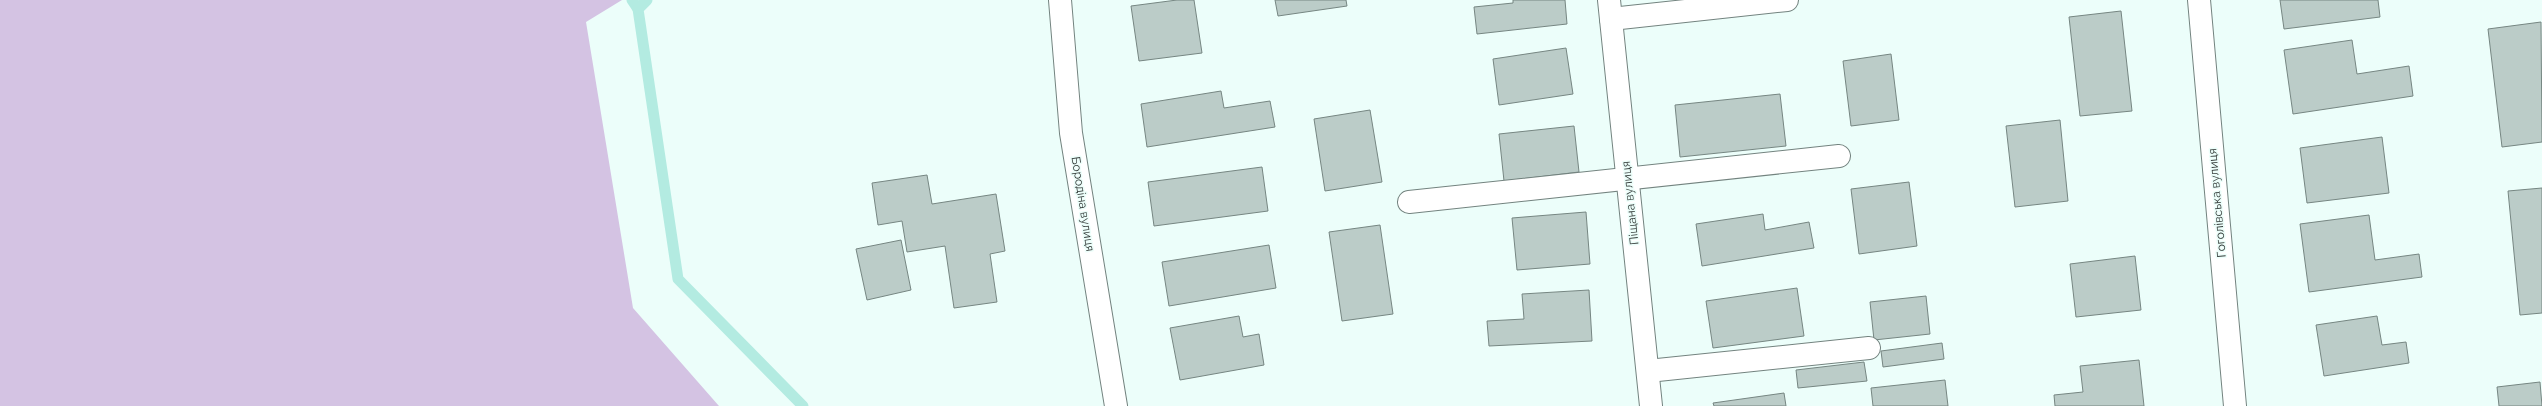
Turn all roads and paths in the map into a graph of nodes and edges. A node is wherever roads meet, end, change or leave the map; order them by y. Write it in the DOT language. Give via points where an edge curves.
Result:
graph roads {
  1 [pos="1060,0"];
  2 [pos="1787,0"];
  3 [pos="2199,0"];
  4 [pos="1610,9"];
  5 [pos="1838,156"];
  6 [pos="1628,180"];
  7 [pos="1409,202"];
  8 [pos="1869,348"];
  9 [pos="1648,371"];
  10 [pos="1116,406"];
  11 [pos="1651,406"];
  12 [pos="2235,406"];
  1 -- 10 [label="street, Бородіна вулиця" via="1071,133"];
  2 -- 4 [label="street"];
  3 -- 12 [label="street, Гоголівська вулиця"];
  4 -- 6 [label="street, Піщана вулиця"];
  5 -- 6 [label="street"];
  6 -- 7 [label="street"];
  6 -- 9 [label="street, Піщана вулиця"];
  8 -- 9 [label="street"];
  9 -- 11 [label="street, Піщана вулиця"];
}
